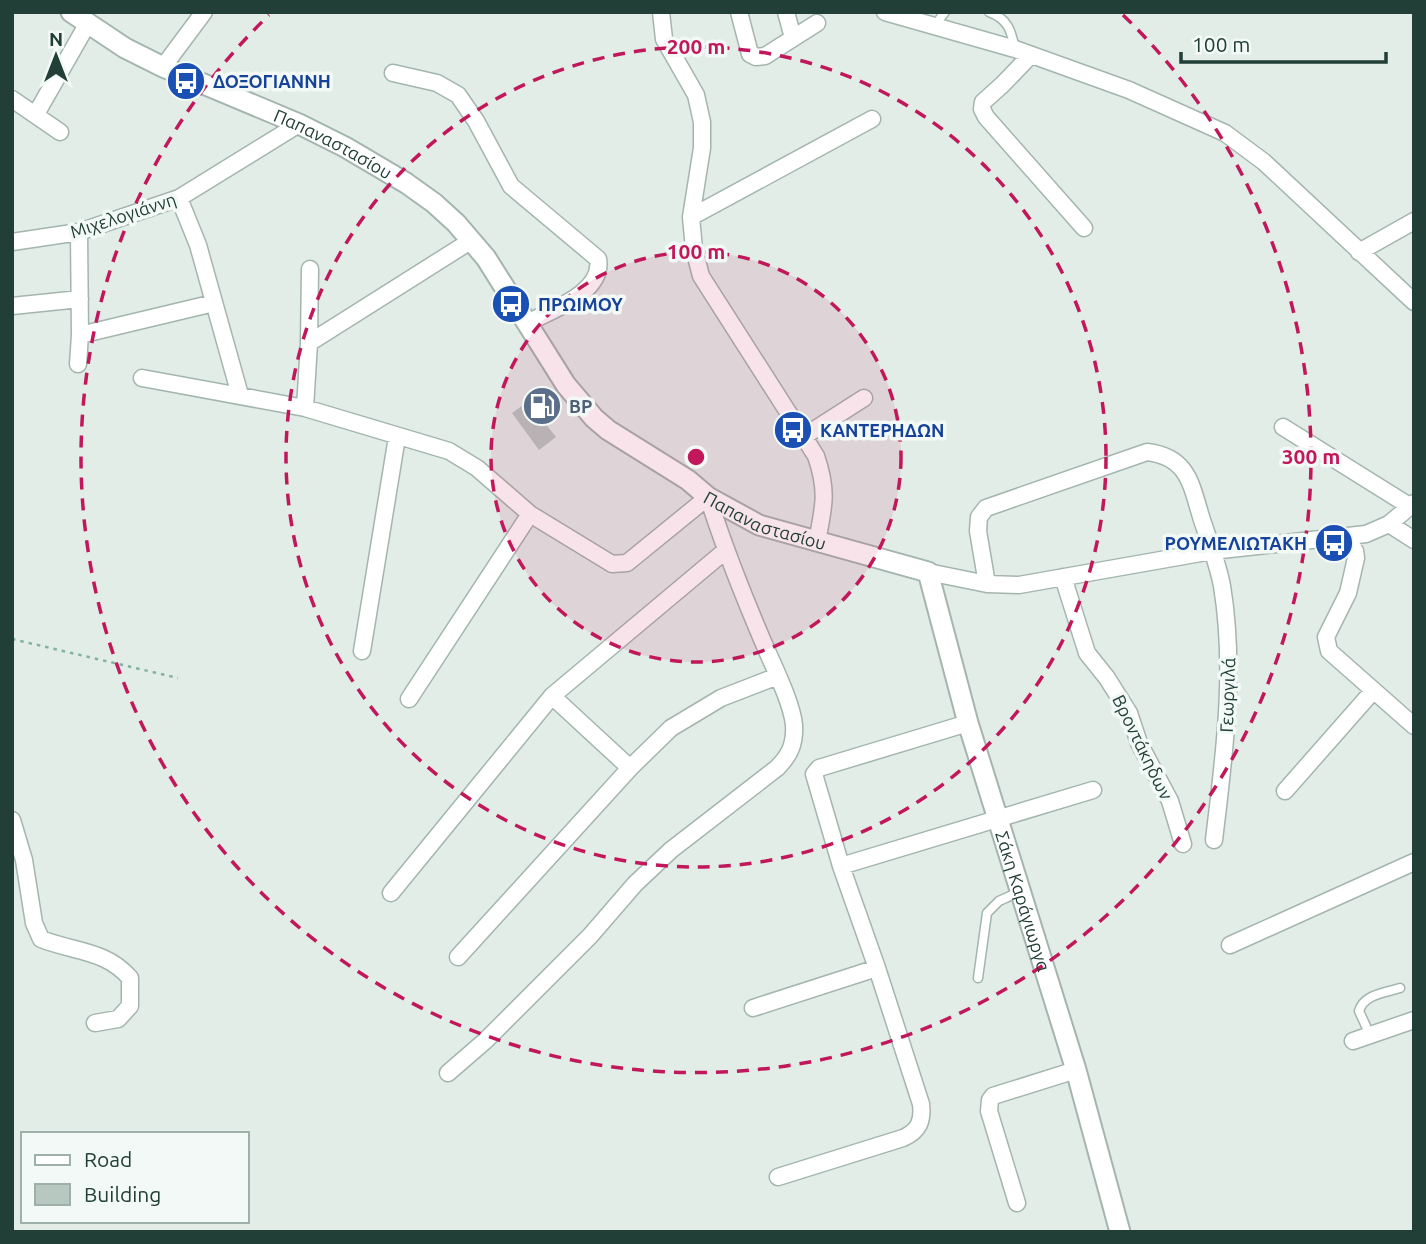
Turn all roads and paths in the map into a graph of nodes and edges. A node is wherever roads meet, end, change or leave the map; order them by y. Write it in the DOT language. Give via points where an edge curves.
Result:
graph roads {
  1 [pos="204,12"];
  2 [pos="649,12"];
  3 [pos="661,12"];
  4 [pos="739,12"];
  5 [pos="786,12"];
  6 [pos="885,12"];
  7 [pos="989,12"];
  8 [pos="79,17"];
  9 [pos="940,19"];
  10 [pos="817,23"];
  11 [pos="793,38"];
  12 [pos="664,39"];
  13 [pos="1014,49"];
  14 [pos="1031,55"];
  15 [pos="163,67"];
  16 [pos="393,73"];
  17 [pos="12,99"];
  18 [pos="36,114"];
  19 [pos="872,119"];
  20 [pos="299,124"];
  21 [pos="60,132"];
  22 [pos="179,198"];
  23 [pos="691,217"];
  24 [pos="1414,221"];
  25 [pos="1084,228"];
  26 [pos="79,232"];
  27 [pos="472,240"];
  28 [pos="12,242"];
  29 [pos="1359,252"];
  30 [pos="310,269"];
  31 [pos="80,299"];
  32 [pos="1414,302"];
  33 [pos="214,303"];
  34 [pos="12,306"];
  35 [pos="527,323"];
  36 [pos="80,335"];
  37 [pos="309,343"];
  38 [pos="78,364"];
  39 [pos="142,378"];
  40 [pos="240,395"];
  41 [pos="864,398"];
  42 [pos="305,408"];
  43 [pos="1283,427"];
  44 [pos="397,437"];
  45 [pos="803,437"];
  46 [pos="708,497"];
  47 [pos="1413,505"];
  48 [pos="530,514"];
  49 [pos="1389,524"];
  50 [pos="1347,537"];
  51 [pos="1414,540"];
  52 [pos="817,541"];
  53 [pos="725,551"];
  54 [pos="1212,551"];
  55 [pos="929,572"];
  56 [pos="1063,577"];
  57 [pos="987,584"];
  58 [pos="12,639"];
  59 [pos="362,651"];
  60 [pos="778,676"];
  61 [pos="177,678"];
  62 [pos="1373,691"];
  63 [pos="552,696"];
  64 [pos="409,699"];
  65 [pos="968,723"];
  66 [pos="1414,726"];
  67 [pos="630,768"];
  68 [pos="1093,790"];
  69 [pos="1284,791"];
  70 [pos="998,817"];
  71 [pos="12,820"];
  72 [pos="1214,840"];
  73 [pos="1183,844"];
  74 [pos="1414,862"];
  75 [pos="841,866"];
  76 [pos="1021,891"];
  77 [pos="391,893"];
  78 [pos="1230,945"];
  79 [pos="458,957"];
  80 [pos="877,968"];
  81 [pos="978,978"];
  82 [pos="1400,988"];
  83 [pos="752,1009"];
  84 [pos="1414,1020"];
  85 [pos="95,1023"];
  86 [pos="1370,1035"];
  87 [pos="1353,1041"];
  88 [pos="1076,1070"];
  89 [pos="447,1073"];
  90 [pos="778,1177"];
  91 [pos="1017,1203"];
  92 [pos="1120,1232"];
  1 -- 15 [label="street"];
  2 -- 12 [label="street"];
  3 -- 12 [label="street"];
  4 -- 11 [label="street" via="750,54 756,57"];
  5 -- 11 [label="street"];
  6 -- 9 [label="street"];
  7 -- 13 [label="lane" via="1006,22"];
  8 -- 15 [label="street, Παπαναστασίου"];
  8 -- 18 [label="street"];
  9 -- 13 [label="street"];
  10 -- 11 [label="street"];
  12 -- 23 [label="street" via="696,95 702,122"];
  13 -- 14 [label="street"];
  14 -- 25 [label="street" via="989,95 982,109"];
  14 -- 29 [label="street" via="1129,90 1225,133 1264,162"];
  15 -- 20 [label="street, Παπαναστασίου"];
  16 -- 35 [label="street" via="437,83 458,95 511,186 597,259 597,275 589,289"];
  17 -- 18 [label="street"];
  18 -- 21 [label="street"];
  19 -- 23 [label="street"];
  20 -- 22 [label="street, Μιχελογιάννη"];
  20 -- 27 [label="street, Παπαναστασίου" via="406,183"];
  22 -- 26 [label="street, Μιχελογιάννη"];
  22 -- 33 [label="street"];
  23 -- 45 [label="street" via="701,276"];
  24 -- 29 [label="street"];
  26 -- 28 [label="street, Μιχελογιάννη"];
  26 -- 31 [label="street"];
  27 -- 35 [label="street, Παπαναστασίου"];
  27 -- 37 [label="street"];
  29 -- 32 [label="street"];
  30 -- 37 [label="street"];
  31 -- 34 [label="street"];
  31 -- 36 [label="street"];
  33 -- 36 [label="street"];
  33 -- 40 [label="street"];
  35 -- 46 [label="street, Παπαναστασίου" via="566,385 594,418"];
  36 -- 38 [label="street"];
  37 -- 42 [label="street"];
  39 -- 40 [label="street"];
  40 -- 42 [label="street"];
  41 -- 45 [label="street"];
  42 -- 44 [label="street"];
  43 -- 47 [label="street"];
  44 -- 48 [label="street" via="462,458"];
  44 -- 59 [label="street"];
  45 -- 52 [label="street" via="824,479 825,503"];
  46 -- 48 [label="street" via="619,565"];
  46 -- 52 [label="street, Παπαναστασίου" via="759,525"];
  46 -- 53 [label="street"];
  47 -- 49 [label="street, Παπαναστασίου"];
  48 -- 64 [label="street"];
  49 -- 50 [label="street, Παπαναστασίου"];
  49 -- 51 [label="street"];
  50 -- 54 [label="street, Παπαναστασίου"];
  50 -- 62 [label="street" via="1356,558 1348,593 1326,637 1334,657"];
  52 -- 55 [label="street, Παπαναστασίου"];
  53 -- 60 [label="street"];
  53 -- 63 [label="street"];
  54 -- 56 [label="street, Παπαναστασίου"];
  54 -- 57 [label="street, Γεωργιλά" via="1184,470 1162,454 1147,452 986,508 979,517 978,531"];
  54 -- 72 [label="street, Γεωργιλά" via="1222,585 1230,673"];
  55 -- 57 [label="street, Παπαναστασίου"];
  55 -- 65 [label="street, Σάκη Καράγιωργα"];
  56 -- 57 [label="street, Παπαναστασίου" via="1019,585"];
  56 -- 73 [label="street, Βροντάκηδων" via="1087,653 1129,713 1139,743 1170,800"];
  58 -- 61 [label="path"];
  60 -- 67 [label="street" via="704,706 671,728"];
  60 -- 89 [label="street" via="794,722 794,745 788,757 653,867 590,936"];
  62 -- 66 [label="street"];
  62 -- 69 [label="street"];
  63 -- 67 [label="street"];
  63 -- 77 [label="street"];
  65 -- 70 [label="street, Σάκη Καράγιωργα"];
  65 -- 75 [label="street" via="819,768 814,774"];
  67 -- 79 [label="street"];
  68 -- 70 [label="street"];
  70 -- 75 [label="street"];
  70 -- 76 [label="street, Σάκη Καράγιωργα"];
  71 -- 85 [label="street" via="41,939 91,952 119,965 131,978 131,1006 118,1019"];
  74 -- 78 [label="street"];
  75 -- 80 [label="street"];
  76 -- 81 [label="lane" via="999,901 987,913"];
  76 -- 88 [label="street, Σάκη Καράγιωργα"];
  80 -- 83 [label="street"];
  80 -- 90 [label="street" via="920,1104 919,1127 903,1138"];
  82 -- 86 [label="lane" via="1365,999 1360,1005"];
  84 -- 86 [label="street"];
  86 -- 87 [label="street"];
  88 -- 91 [label="street" via="990,1100 989,1111"];
  88 -- 92 [label="street, Σάκη Καράγιωργα"];
}
